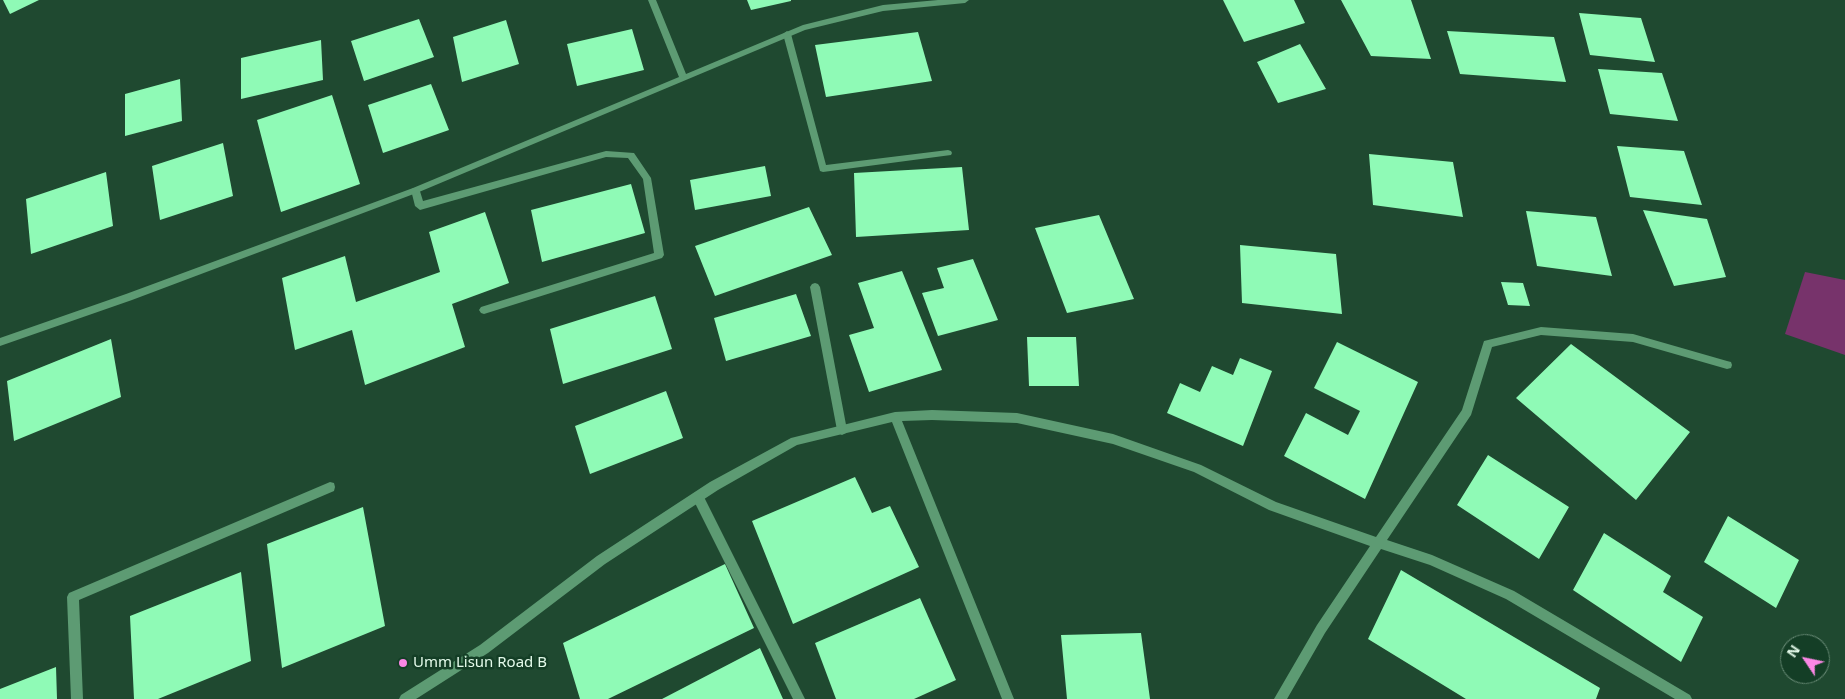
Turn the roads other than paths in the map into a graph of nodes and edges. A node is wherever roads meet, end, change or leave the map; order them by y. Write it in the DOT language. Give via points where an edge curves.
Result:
graph roads {
  1 [pos="652,0"];
  2 [pos="965,0"];
  3 [pos="787,34"];
  4 [pos="683,77"];
  5 [pos="948,153"];
  6 [pos="416,190"];
  7 [pos="815,287"];
  8 [pos="484,310"];
  9 [pos="0,342"];
  10 [pos="1727,365"];
  11 [pos="895,417"];
  12 [pos="842,430"];
  13 [pos="330,487"];
  14 [pos="698,497"];
  15 [pos="1380,544"];
  16 [pos="77,699"];
  17 [pos="405,699"];
  18 [pos="798,699"];
  19 [pos="1008,699"];
  20 [pos="1280,699"];
  21 [pos="1686,699"];
  1 -- 4 [label="street"];
  2 -- 3 [label="street" via="883,8"];
  3 -- 4 [label="street"];
  3 -- 5 [label="street" via="823,169"];
  4 -- 6 [label="street"];
  6 -- 8 [label="street" via="420,206 606,154 631,155 647,178 659,255"];
  6 -- 9 [label="street"];
  7 -- 12 [label="street"];
  10 -- 15 [label="street" via="1632,338 1541,332 1488,344 1467,412"];
  11 -- 12 [label="street"];
  11 -- 15 [label="street" via="1017,418 1113,439 1197,468 1273,506"];
  11 -- 19 [label="street"];
  12 -- 14 [label="street" via="795,441"];
  13 -- 16 [label="street" via="73,597"];
  14 -- 17 [label="street" via="601,560 484,649"];
  14 -- 18 [label="street"];
  15 -- 20 [label="street" via="1321,628"];
  15 -- 21 [label="street" via="1432,560 1510,595"];
}
